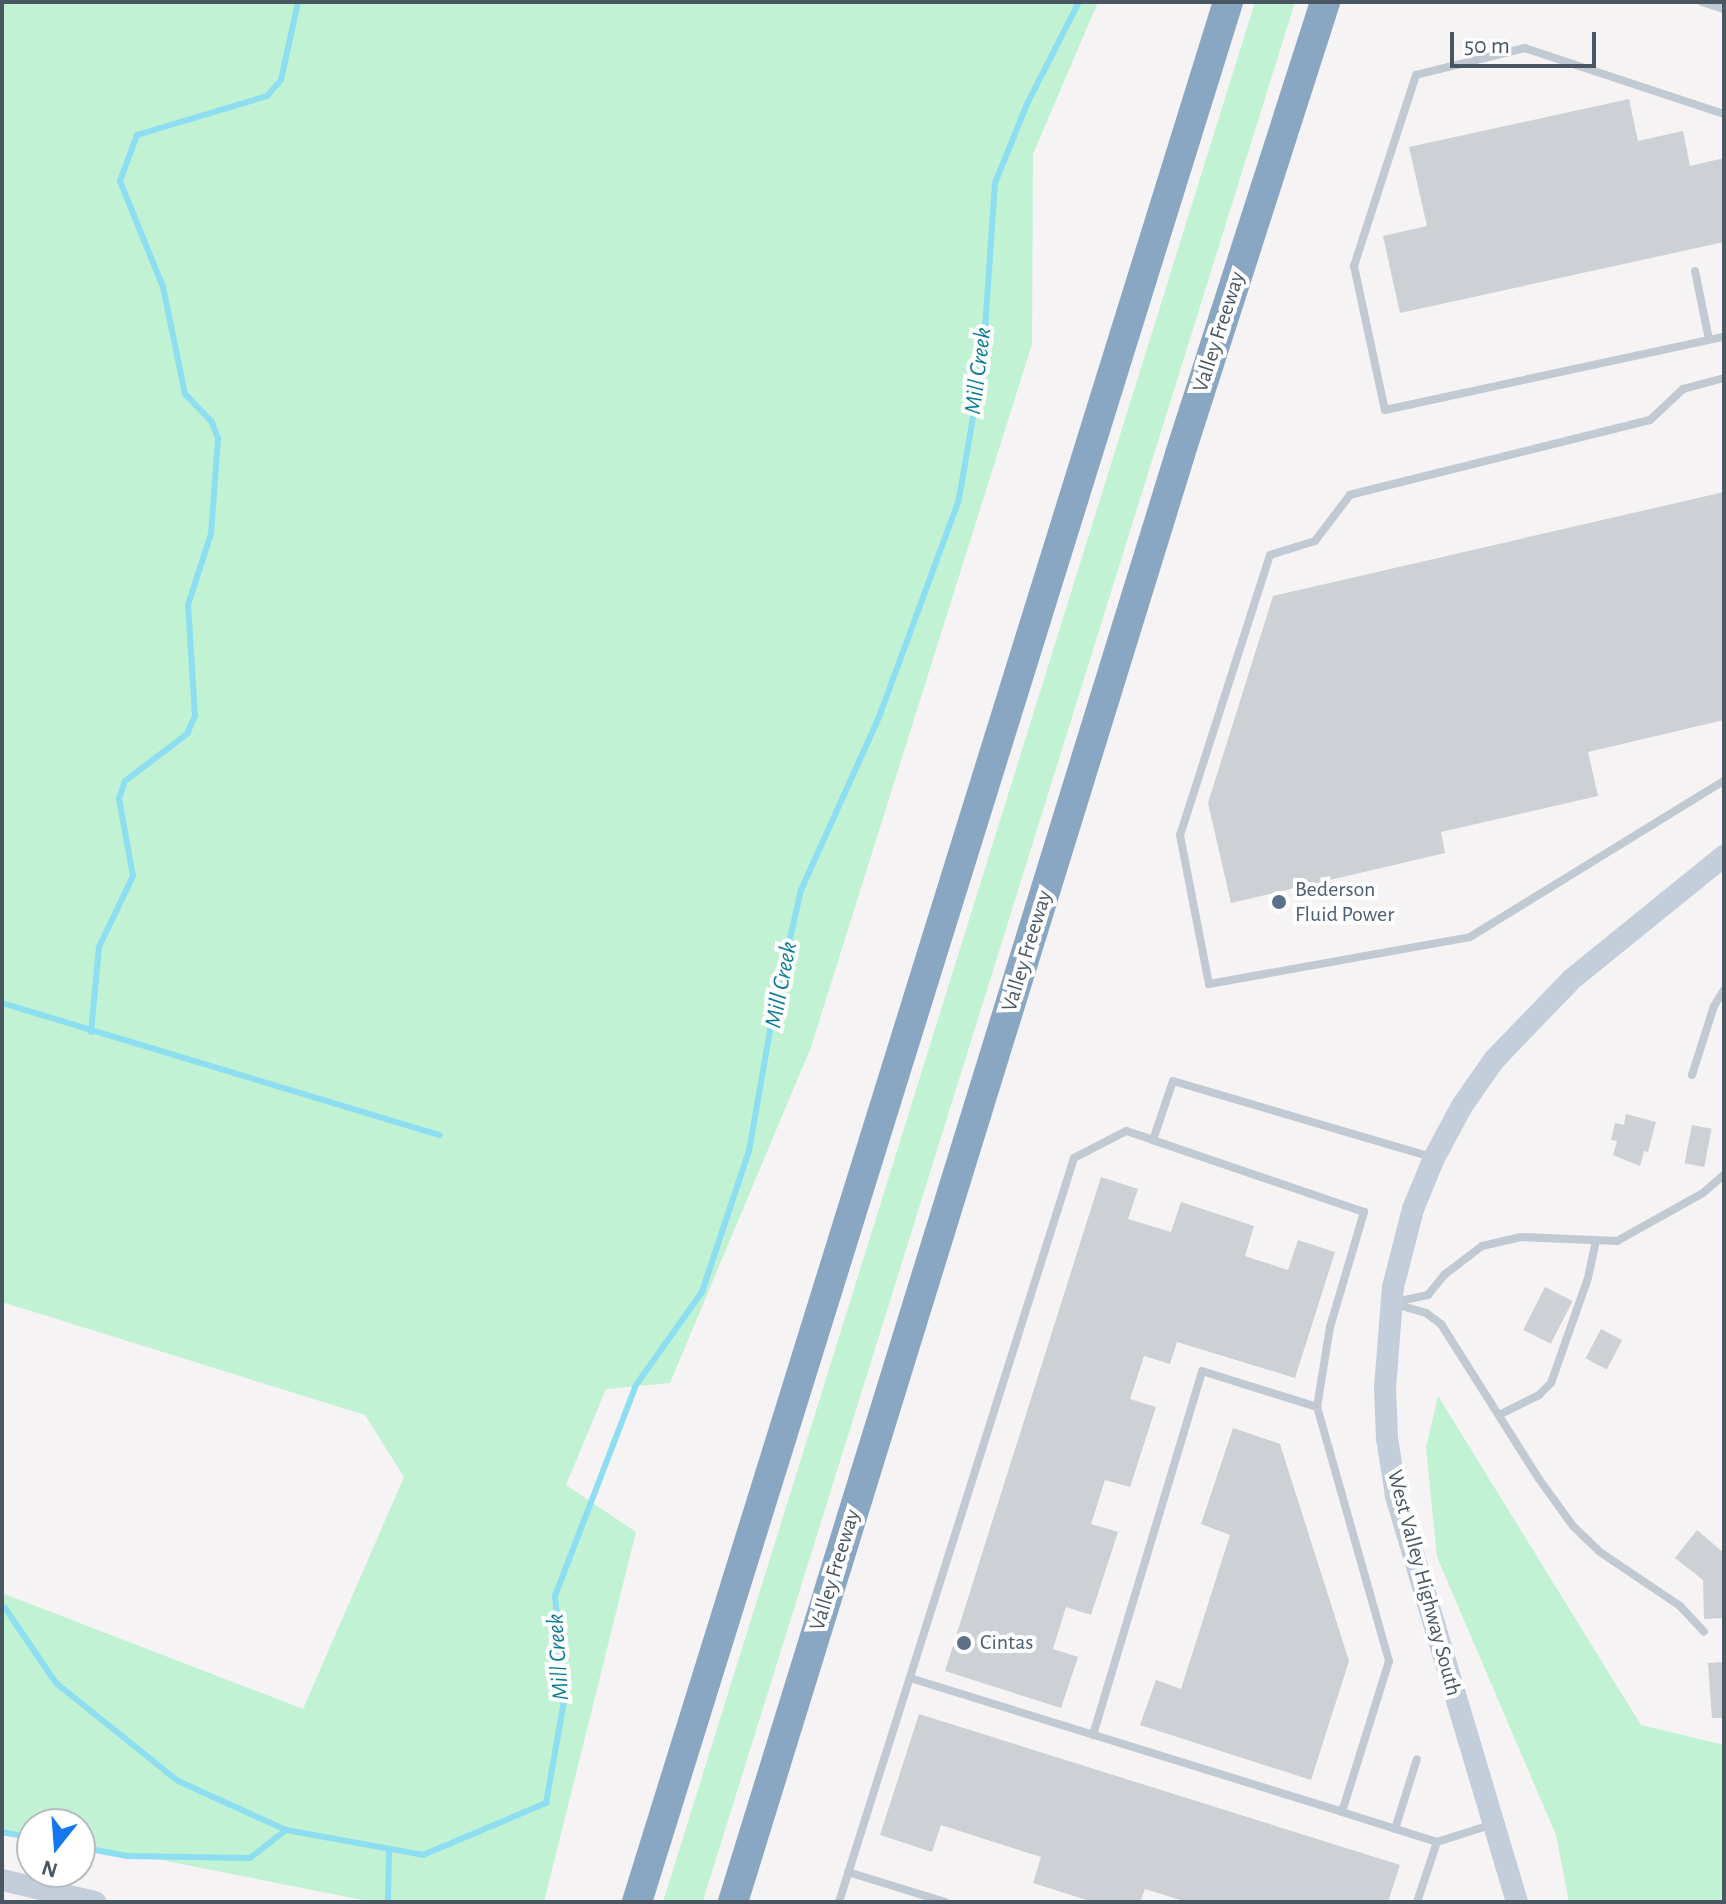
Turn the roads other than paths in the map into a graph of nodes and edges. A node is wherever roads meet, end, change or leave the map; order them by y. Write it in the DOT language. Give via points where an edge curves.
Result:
graph roads {
  1 [pos="1228,2"];
  2 [pos="1325,2"];
  3 [pos="1702,2"];
  4 [pos="1724,9"];
  5 [pos="1724,114"];
  6 [pos="1695,271"];
  7 [pos="1724,337"];
  8 [pos="1709,340"];
  9 [pos="1724,378"];
  10 [pos="1724,781"];
  11 [pos="1724,856"];
  12 [pos="1724,990"];
  13 [pos="1692,1075"];
  14 [pos="1153,1140"];
  15 [pos="1434,1158"];
  16 [pos="1724,1175"];
  17 [pos="1596,1241"];
  18 [pos="1390,1303"];
  19 [pos="1317,1407"];
  20 [pos="1499,1415"];
  21 [pos="1704,1632"];
  22 [pos="910,1678"];
  23 [pos="1093,1735"];
  24 [pos="1417,1759"];
  25 [pos="1342,1812"];
  26 [pos="1493,1824"];
  27 [pos="1395,1829"];
  28 [pos="1437,1842"];
  29 [pos="848,1872"];
  30 [pos="2,1880"];
  31 [pos="95,1902"];
  32 [pos="637,1902"];
  33 [pos="733,1902"];
  34 [pos="839,1902"];
  35 [pos="945,1902"];
  36 [pos="1417,1902"];
  37 [pos="1517,1902"];
  1 -- 32 [label="highway"];
  2 -- 33 [label="highway, Valley Freeway"];
  3 -- 4 [label="lane"];
  5 -- 8 [label="lane" via="1525,48 1416,75 1354,266 1385,410"];
  6 -- 8 [label="lane"];
  7 -- 8 [label="lane"];
  9 -- 10 [label="lane" via="1683,389 1650,420 1350,495 1315,541 1270,555 1180,835 1209,984 1470,937"];
  11 -- 15 [label="main road, West Valley Highway South" via="1572,979 1528,1022 1477,1084"];
  12 -- 13 [label="lane"];
  14 -- 15 [label="lane" via="1173,1081"];
  14 -- 19 [label="lane" via="1364,1212 1330,1327"];
  14 -- 22 [label="lane" via="1126,1131 1074,1158"];
  15 -- 18 [label="main road, West Valley Highway South" via="1405,1234"];
  16 -- 17 [label="lane" via="1703,1193 1617,1241"];
  17 -- 18 [label="lane" via="1521,1237 1482,1246 1444,1275 1428,1295"];
  17 -- 20 [label="lane" via="1551,1383"];
  18 -- 20 [label="lane" via="1426,1313 1441,1324"];
  18 -- 26 [label="main road, West Valley Highway South" via="1385,1411 1396,1495"];
  19 -- 23 [label="lane" via="1202,1371"];
  19 -- 25 [label="lane" via="1389,1661"];
  20 -- 21 [label="lane" via="1573,1526 1600,1552 1680,1606"];
  22 -- 23 [label="lane"];
  22 -- 29 [label="lane"];
  23 -- 25 [label="lane"];
  24 -- 27 [label="lane"];
  25 -- 27 [label="lane"];
  26 -- 28 [label="lane"];
  26 -- 37 [label="main road, West Valley Highway South"];
  27 -- 28 [label="lane"];
  28 -- 36 [label="lane"];
  29 -- 34 [label="lane"];
  29 -- 35 [label="lane"];
  30 -- 31 [label="main road"];
}
